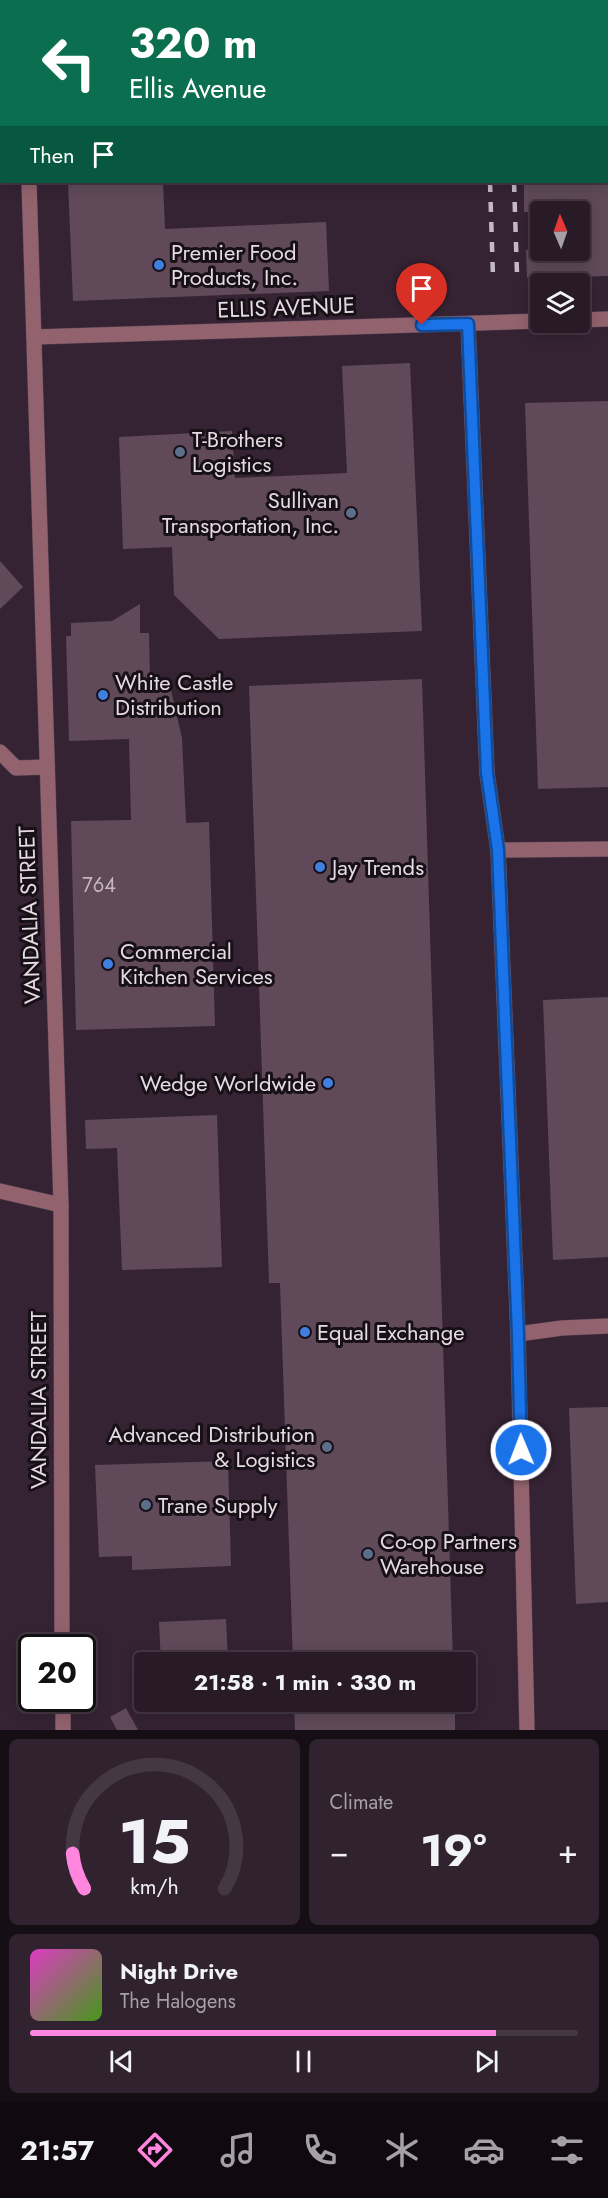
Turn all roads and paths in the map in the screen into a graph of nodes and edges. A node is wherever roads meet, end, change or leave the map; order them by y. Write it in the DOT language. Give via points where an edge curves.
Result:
graph roads {
  1 [pos="29,183"];
  2 [pos="608,319"];
  3 [pos="590,320"];
  4 [pos="530,321"];
  5 [pos="468,324"];
  6 [pos="34,337"];
  7 [pos="0,752"];
  8 [pos="48,767"];
  9 [pos="608,849"];
  10 [pos="498,850"];
  11 [pos="0,1191"];
  12 [pos="61,1205"];
  13 [pos="608,1326"];
  14 [pos="518,1334"];
  15 [pos="62,1634"];
  16 [pos="63,1712"];
  17 [pos="63,1730"];
  18 [pos="527,1730"];
  1 -- 6 [label="street, VANDALIA STREET"];
  2 -- 3 [label="street"];
  4 -- 5 [label="street, ELLIS AVENUE"];
  5 -- 6 [label="street, ELLIS AVENUE"];
  5 -- 10 [label="street" via="487,773"];
  6 -- 8 [label="street, VANDALIA STREET"];
  7 -- 8 [label="street" via="16,768"];
  8 -- 12 [label="street, VANDALIA STREET"];
  9 -- 10 [label="street"];
  10 -- 14 [label="street"];
  11 -- 12 [label="street"];
  12 -- 15 [label="street, VANDALIA STREET"];
  13 -- 14 [label="street"];
  14 -- 18 [label="street"];
  16 -- 17 [label="street"];
}
